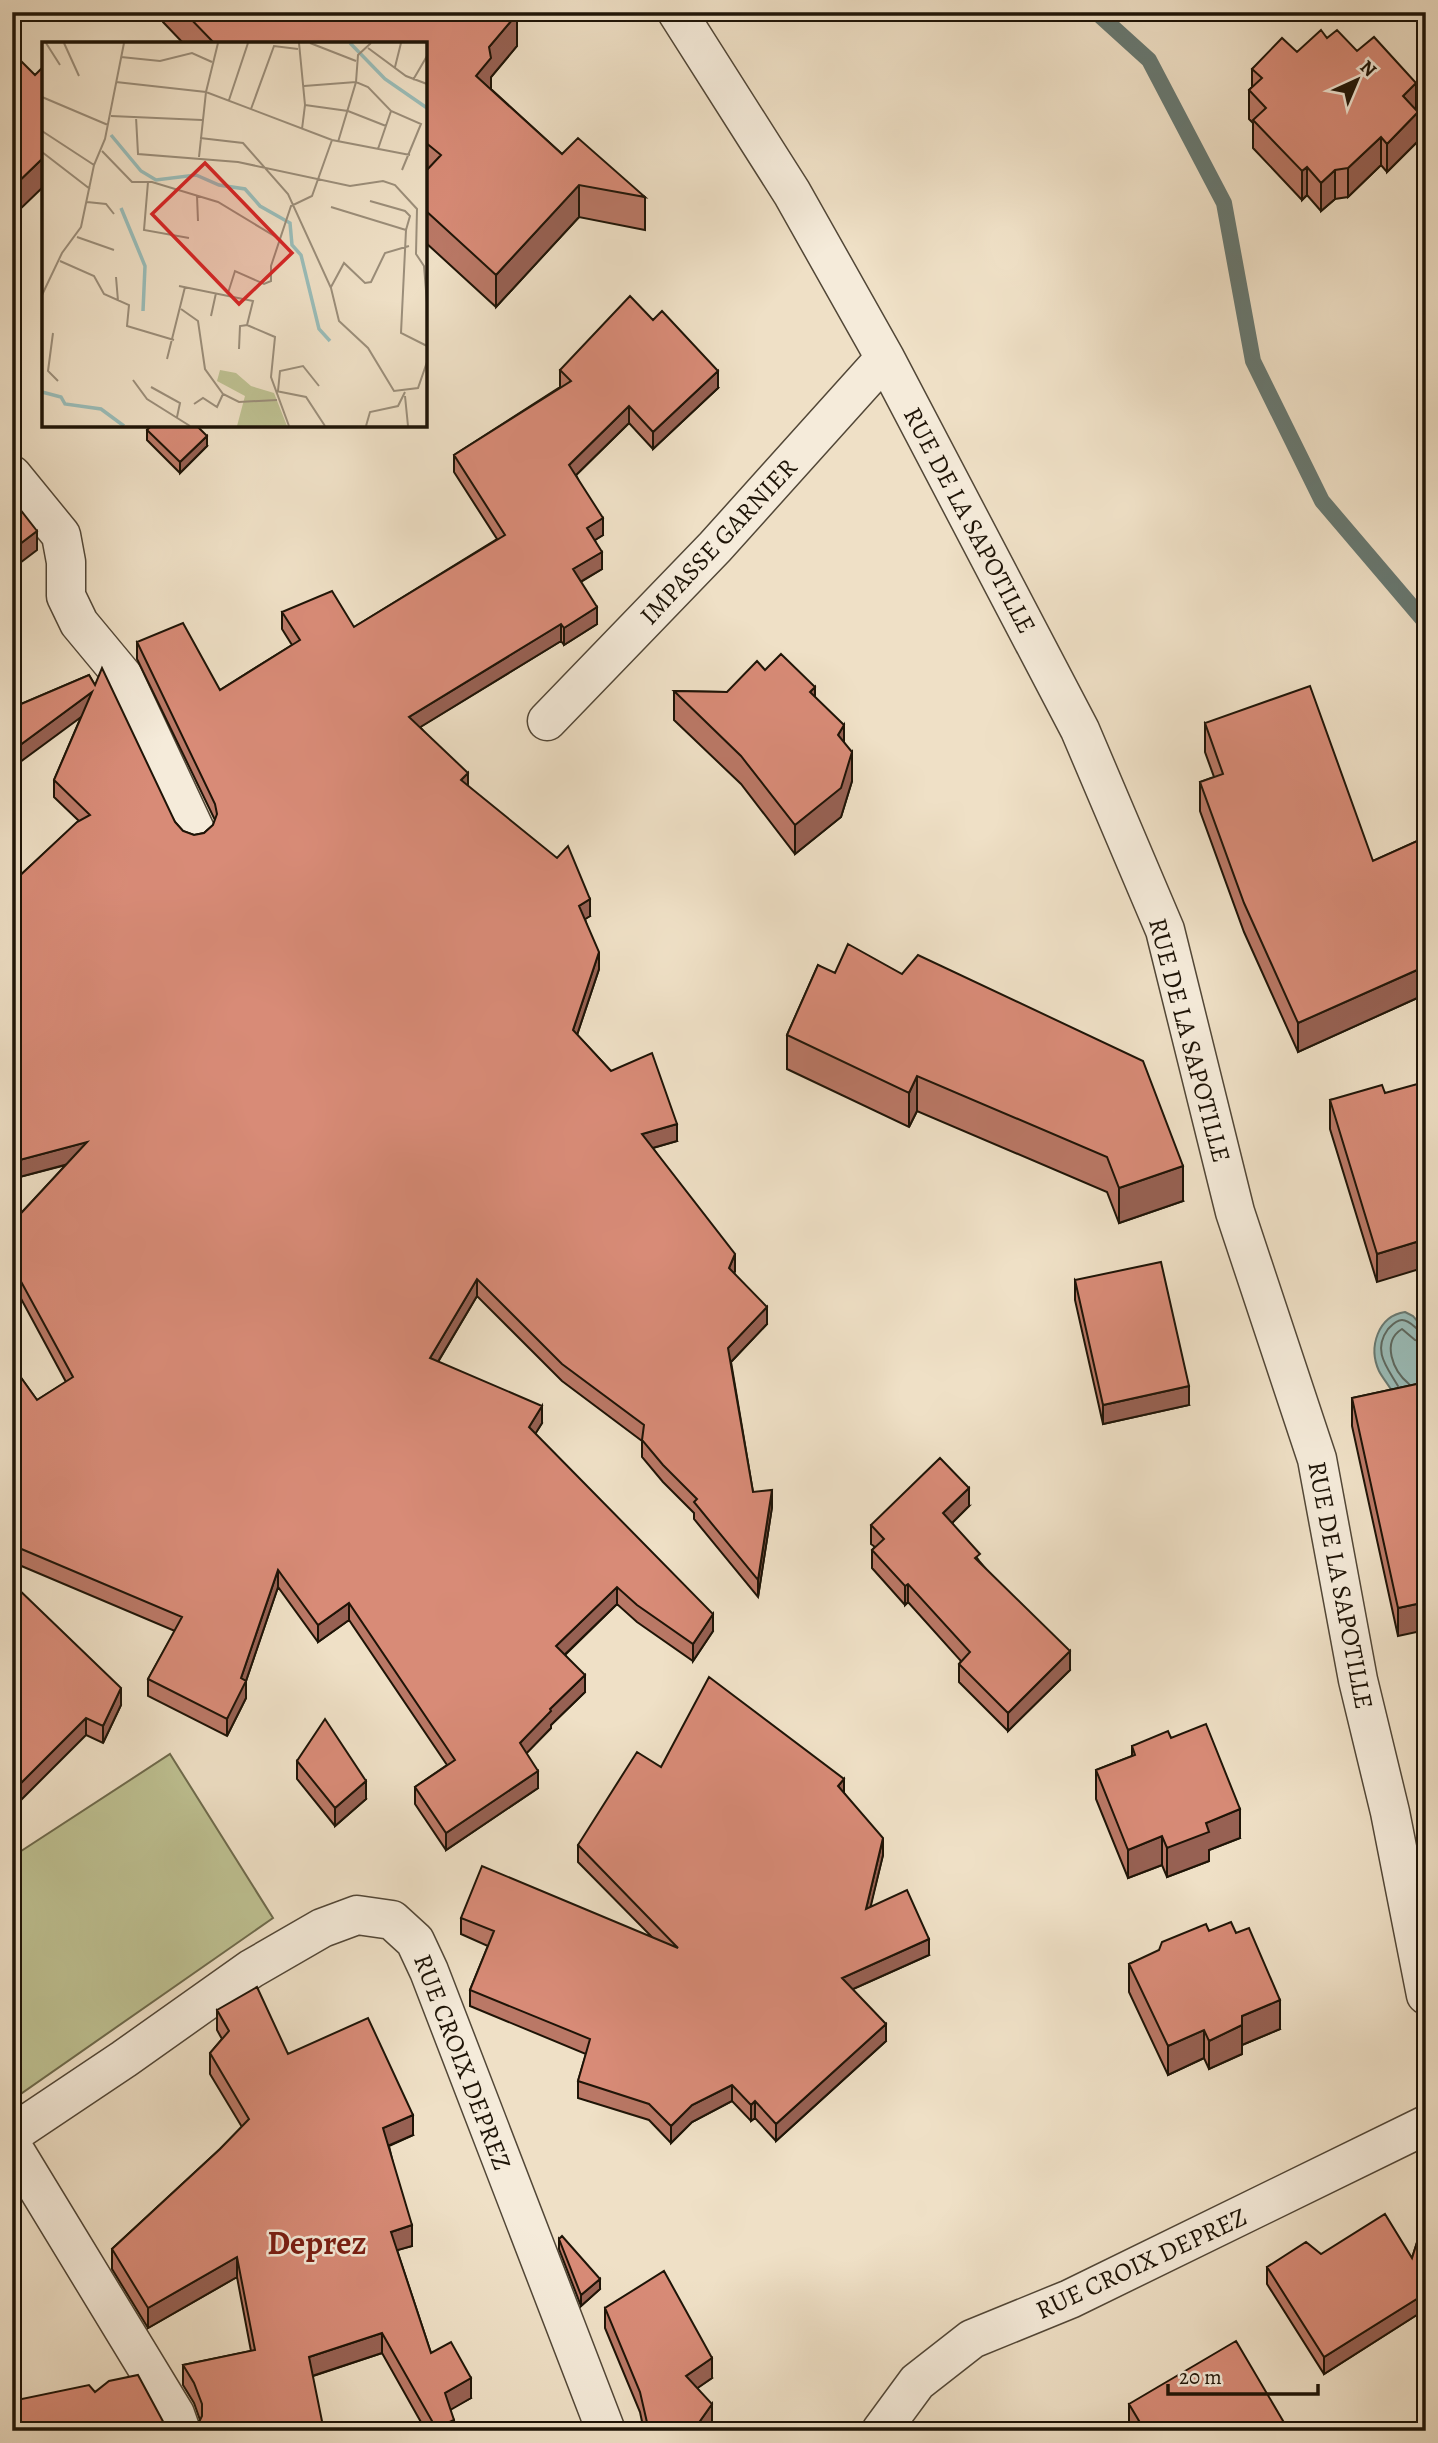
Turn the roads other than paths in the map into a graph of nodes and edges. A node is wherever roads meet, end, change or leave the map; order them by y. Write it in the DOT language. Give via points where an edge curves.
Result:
graph roads {
  1 [pos="677,12"];
  2 [pos="885,358"];
  3 [pos="12,475"];
  4 [pos="547,722"];
  5 [pos="195,830"];
  6 [pos="1426,1995"];
  7 [pos="1426,2125"];
  8 [pos="12,2134"];
  9 [pos="12,2146"];
  10 [pos="181,2431"];
  11 [pos="606,2431"];
  12 [pos="881,2431"];
  1 -- 2 [label="street, RUE DE LA SAPOTILLE" via="792,193"];
  2 -- 4 [label="street, IMPASSE GARNIER" via="715,547"];
  2 -- 6 [label="street, RUE DE LA SAPOTILLE" via="1080,730 1165,930 1235,1212 1317,1459 1358,1680"];
  3 -- 5 [label="street" via="61,535 66,596 79,623 124,677"];
  7 -- 12 [label="street, RUE CROIX DEPREZ" via="1070,2299 972,2339 917,2382"];
  8 -- 11 [label="street, RUE CROIX DEPREZ" via="251,1969 322,1928 357,1915 391,1920 415,1941 429,1971"];
  9 -- 10 [label="street" via="175,2414"];
}
